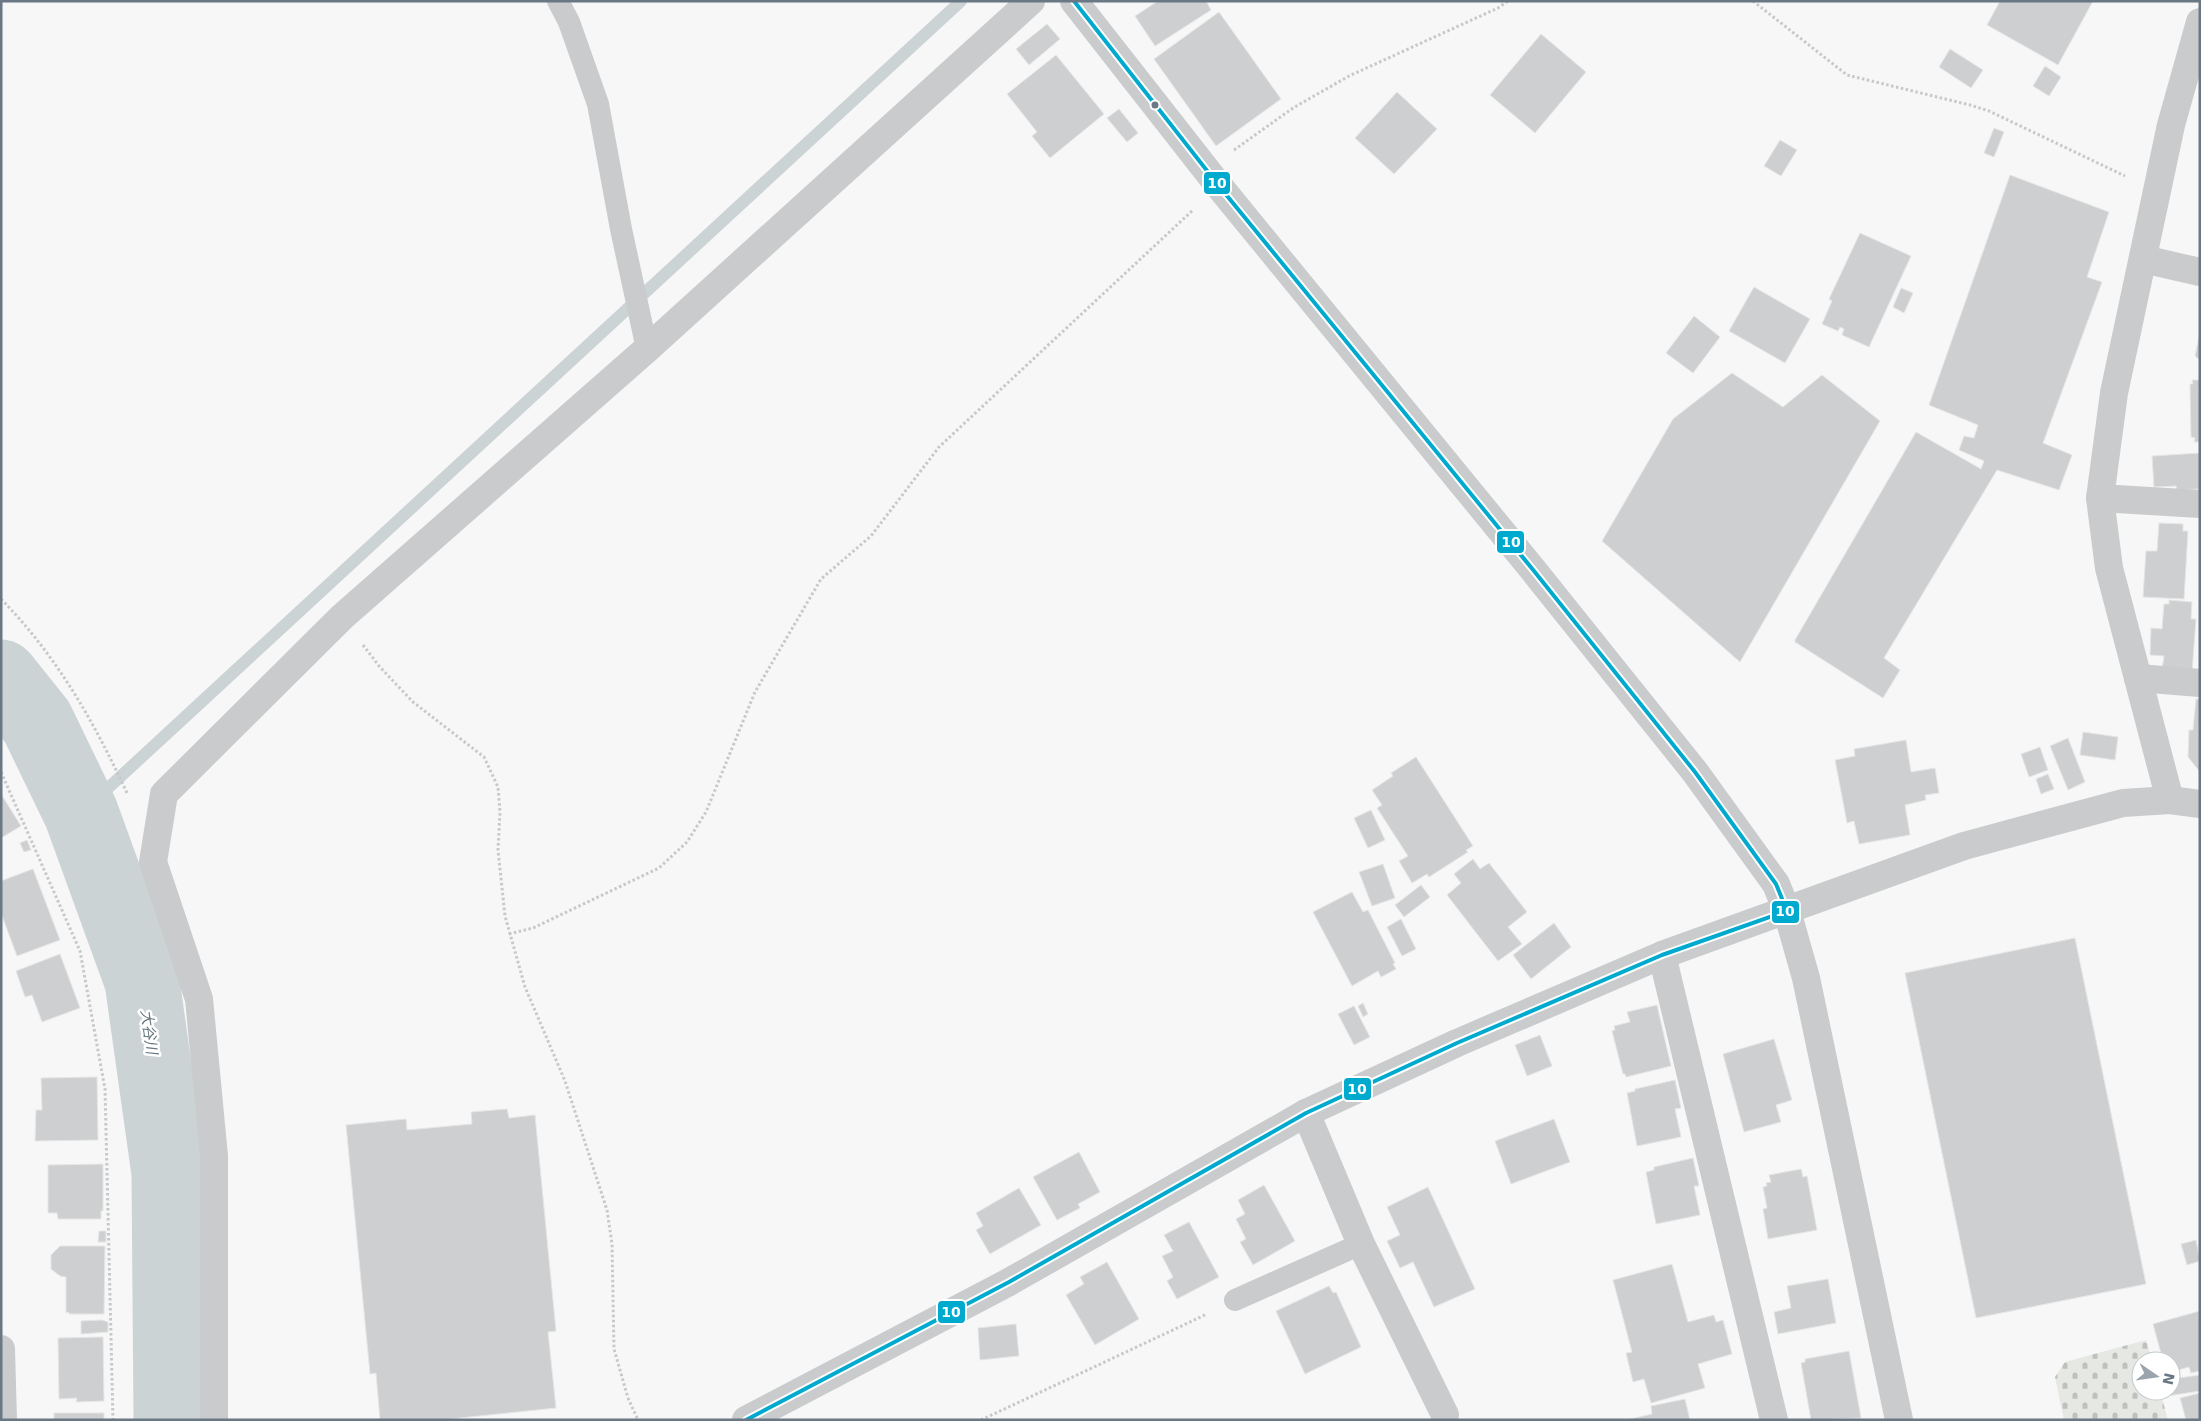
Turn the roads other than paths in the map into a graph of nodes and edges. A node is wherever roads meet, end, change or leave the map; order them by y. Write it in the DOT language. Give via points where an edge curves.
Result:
graph roads {
  1 [pos="558,1"];
  2 [pos="1031,1"];
  3 [pos="1074,1"];
  4 [pos="2200,22"];
  5 [pos="2143,259"];
  6 [pos="2200,272"];
  7 [pos="647,348"];
  8 [pos="2100,498"];
  9 [pos="2200,504"];
  10 [pos="2138,678"];
  11 [pos="2200,683"];
  12 [pos="2170,800"];
  13 [pos="2200,804"];
  14 [pos="1787,911"];
  15 [pos="1662,955"];
  16 [pos="1306,1113"];
  17 [pos="1361,1244"];
  18 [pos="1235,1300"];
  19 [pos="1,1349"];
  20 [pos="1445,1415"];
  21 [pos="3,1420"];
  22 [pos="214,1420"];
  23 [pos="746,1420"];
  24 [pos="1774,1420"];
  25 [pos="1899,1420"];
  1 -- 7 [label="lane" via="569,22 598,104"];
  2 -- 7 [label="street"];
  3 -- 14 [label="street" via="1695,772 1776,884"];
  4 -- 5 [label="street" via="2171,125"];
  5 -- 6 [label="street"];
  5 -- 8 [label="street" via="2114,393"];
  7 -- 22 [label="street" via="342,617 164,794 152,862 199,999 214,1156"];
  8 -- 9 [label="street"];
  8 -- 10 [label="street" via="2109,568"];
  10 -- 11 [label="street"];
  10 -- 12 [label="street"];
  12 -- 13 [label="street"];
  12 -- 14 [label="street" via="2123,803 1964,846"];
  14 -- 15 [label="street"];
  14 -- 25 [label="street" via="1806,978"];
  15 -- 16 [label="street" via="1457,1043"];
  15 -- 24 [label="street"];
  16 -- 17 [label="street"];
  16 -- 23 [label="street" via="1009,1282"];
  17 -- 18 [label="lane"];
  17 -- 20 [label="street"];
  19 -- 21 [label="street"];
}
